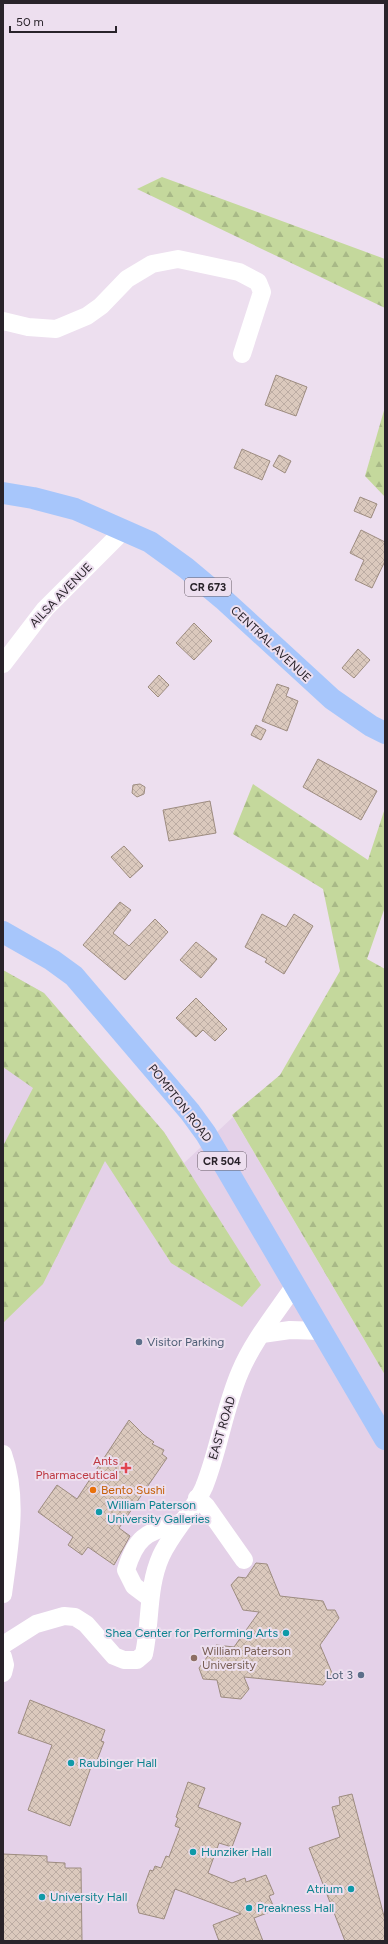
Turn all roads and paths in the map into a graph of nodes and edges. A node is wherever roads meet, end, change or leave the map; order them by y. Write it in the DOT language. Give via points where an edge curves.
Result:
graph roads {
  1 [pos="3,321"];
  2 [pos="242,354"];
  3 [pos="3,493"];
  4 [pos="124,530"];
  5 [pos="3,664"];
  6 [pos="385,733"];
  7 [pos="3,932"];
  8 [pos="295,1285"];
  9 [pos="322,1331"];
  10 [pos="262,1334"];
  11 [pos="385,1439"];
  12 [pos="3,1454"];
  13 [pos="198,1498"];
  14 [pos="182,1522"];
  15 [pos="244,1560"];
  16 [pos="3,1594"];
  17 [pos="150,1598"];
  18 [pos="3,1646"];
  19 [pos="3,1673"];
  1 -- 2 [label="street" via="28,327 56,329 86,316 101,306 127,279 152,264 178,259 238,272 258,282 262,292"];
  3 -- 4 [label="main road, CENTRAL AVENUE / CR 673" via="75,509"];
  4 -- 5 [label="street, AILSA AVENUE" via="45,609"];
  4 -- 6 [label="main road, CENTRAL AVENUE / CR 673" via="150,542 186,568 332,699"];
  7 -- 8 [label="main road, POMPTON ROAD / CR 504" via="52,960 74,976 190,1112 206,1134"];
  8 -- 9 [label="main road, POMPTON ROAD / CR 504"];
  8 -- 10 [label="street, EAST ROAD"];
  9 -- 10 [label="street" via="290,1330"];
  9 -- 11 [label="main road, POMPTON ROAD / CR 504"];
  10 -- 13 [label="street, EAST ROAD" via="240,1372 208,1475"];
  12 -- 16 [label="street" via="12,1494 11,1530"];
  13 -- 14 [label="street, EAST ROAD"];
  13 -- 15 [label="street"];
  14 -- 17 [label="street, EAST ROAD" via="160,1558"];
  14 -- 17 [label="street" via="148,1533 132,1550 126,1570 134,1586"];
  17 -- 18 [label="street, EAST ROAD" via="144,1654 137,1660 124,1660 114,1656 86,1624 75,1617 64,1616 36,1624"];
  18 -- 19 [label="street, EAST ROAD"];
}
